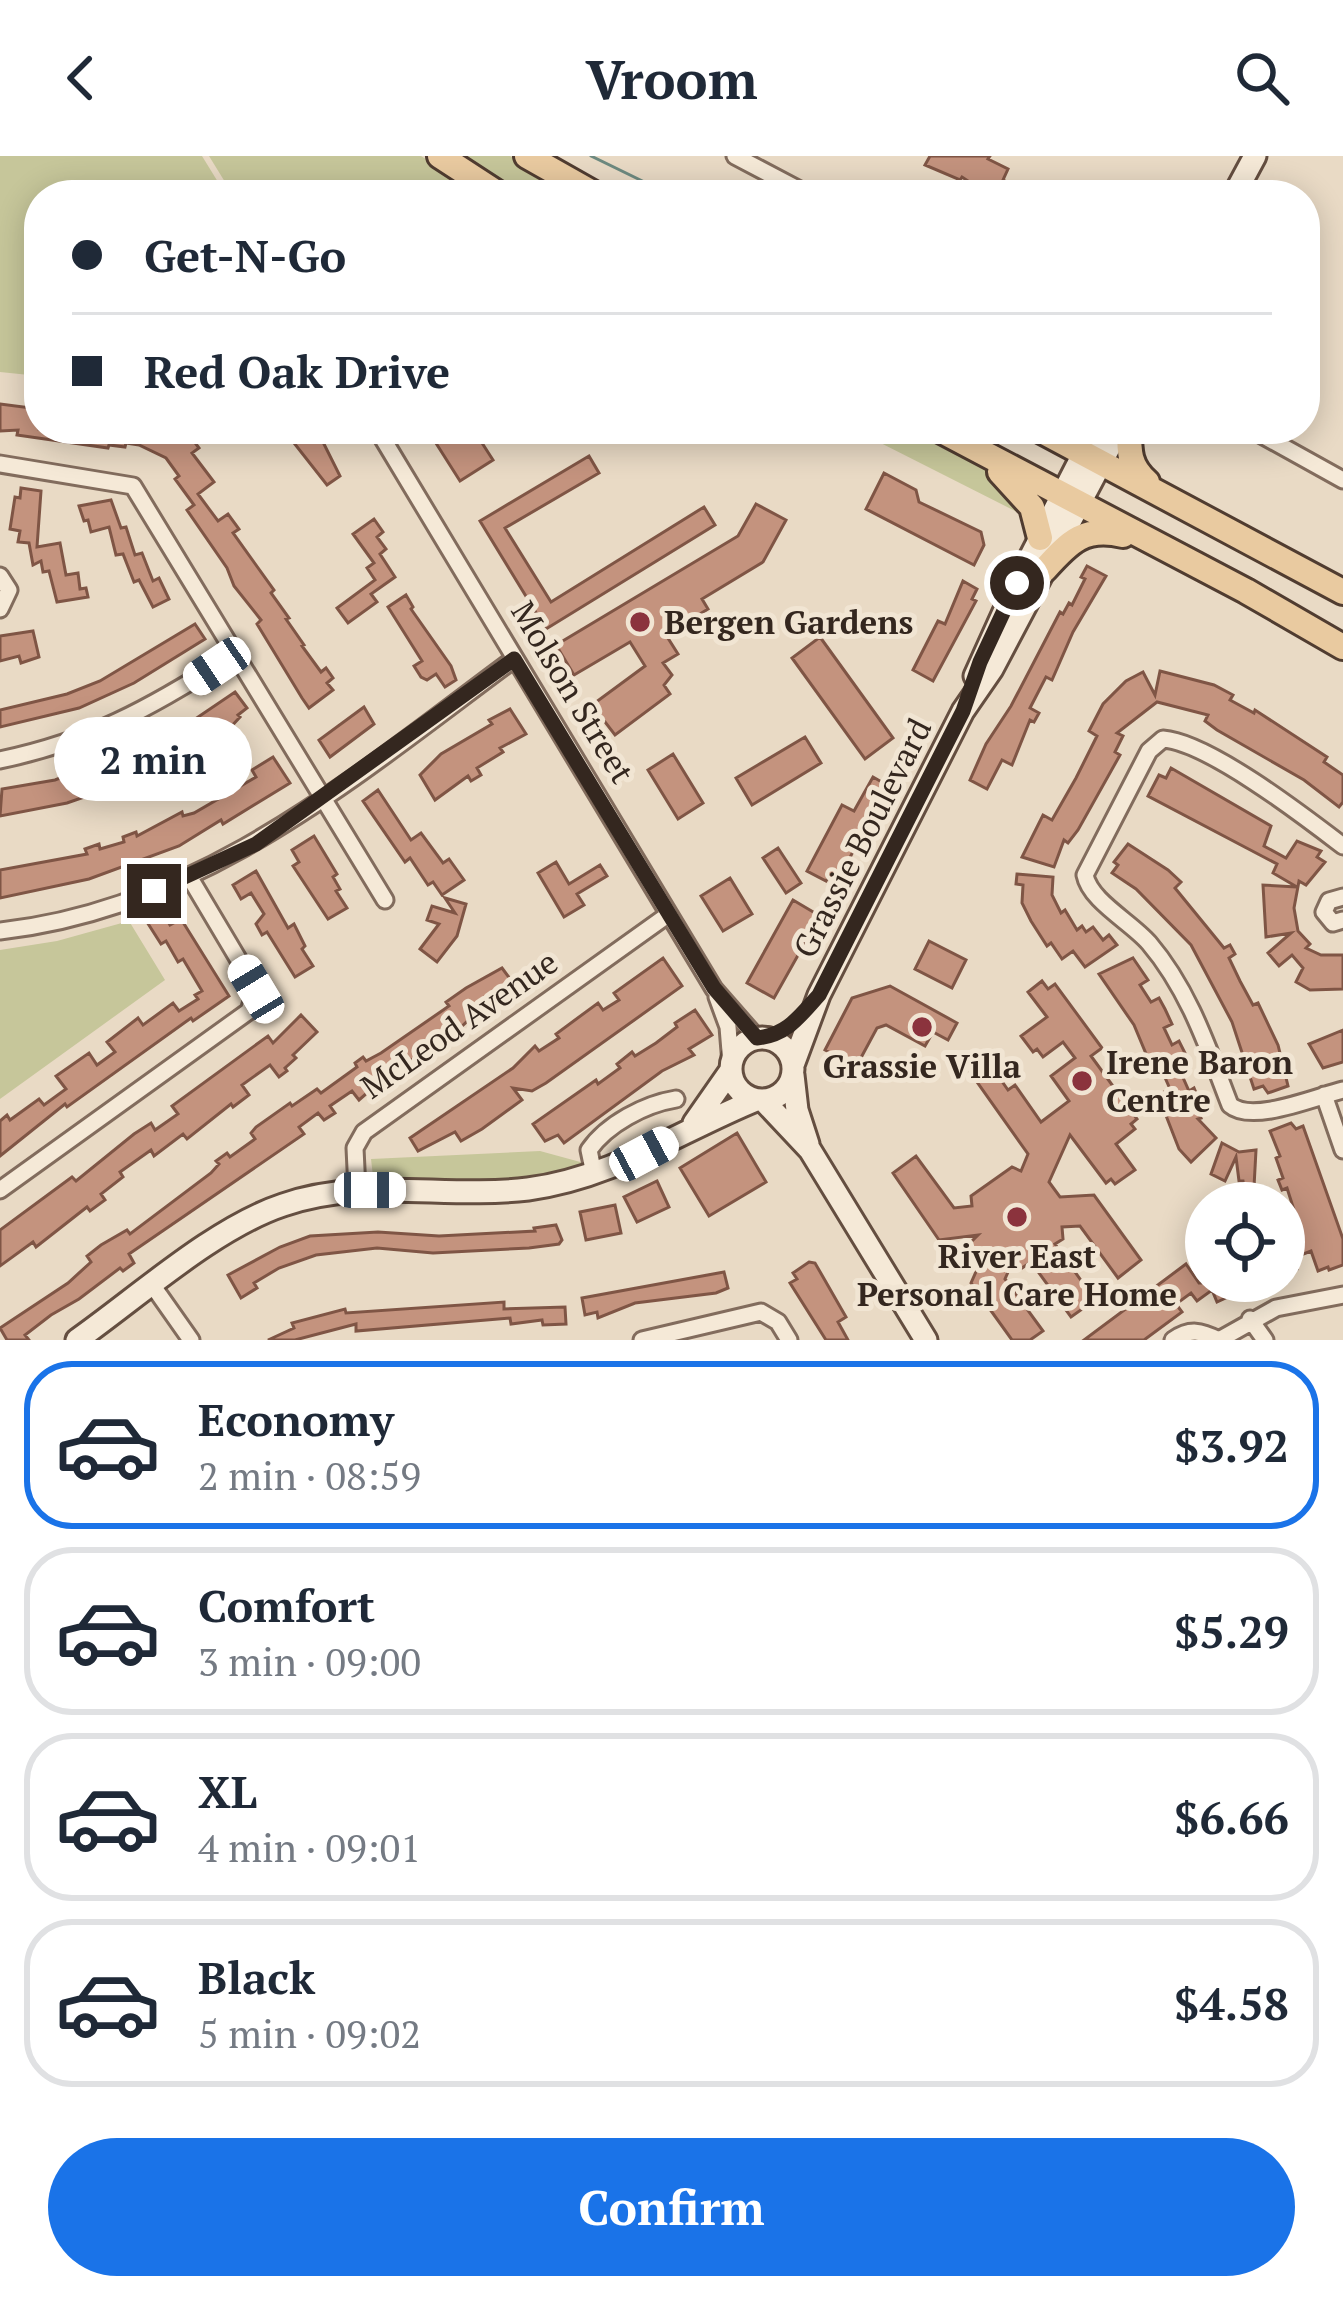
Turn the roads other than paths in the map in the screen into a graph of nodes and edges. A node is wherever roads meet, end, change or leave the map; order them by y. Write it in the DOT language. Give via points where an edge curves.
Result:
graph roads {
  1 [pos="440,156"];
  2 [pos="527,156"];
  3 [pos="735,156"];
  4 [pos="477,180"];
  5 [pos="569,180"];
  6 [pos="781,180"];
  7 [pos="386,444"];
  8 [pos="967,444"];
  9 [pos="1066,444"];
  10 [pos="1094,444"];
  11 [pos="1105,444"];
  12 [pos="1129,444"];
  13 [pos="1278,444"];
  14 [pos="971,446"];
  15 [pos="1092,458"];
  16 [pos="0,464"];
  17 [pos="1343,480"];
  18 [pos="1071,500"];
  19 [pos="1178,503"];
  20 [pos="1040,538"];
  21 [pos="1151,542"];
  22 [pos="1045,568"];
  23 [pos="0,576"];
  24 [pos="1343,592"];
  25 [pos="0,608"];
  26 [pos="1343,647"];
  27 [pos="237,654"];
  28 [pos="514,659"];
  29 [pos="963,711"];
  30 [pos="0,760"];
  31 [pos="324,799"];
  32 [pos="1343,846"];
  33 [pos="190,878"];
  34 [pos="1343,896"];
  35 [pos="385,901"];
  36 [pos="669,914"];
  37 [pos="1343,920"];
  38 [pos="0,931"];
  39 [pos="714,988"];
  40 [pos="819,995"];
  41 [pos="760,1038"];
  42 [pos="731,1067"];
  43 [pos="793,1068"];
  44 [pos="1343,1090"];
  45 [pos="1324,1095"];
  46 [pos="676,1099"];
  47 [pos="760,1100"];
  48 [pos="690,1128"];
  49 [pos="810,1150"];
  50 [pos="1343,1150"];
  51 [pos="594,1174"];
  52 [pos="0,1190"];
  53 [pos="357,1190"];
  54 [pos="153,1286"];
  55 [pos="1343,1294"];
  56 [pos="1250,1319"];
  57 [pos="77,1340"];
  58 [pos="191,1340"];
  59 [pos="642,1340"];
  60 [pos="789,1340"];
  61 [pos="926,1340"];
  62 [pos="1173,1340"];
  63 [pos="1219,1340"];
  64 [pos="1265,1340"];
  1 -- 4 [label="main road"];
  2 -- 5 [label="main road"];
  3 -- 6 [label="street"];
  7 -- 28 [label="street, Molson Street"];
  8 -- 14 [label="main road"];
  9 -- 15 [label="main road"];
  10 -- 15 [label="street, Grassie Boulevard"];
  11 -- 15 [label="street, Grassie Boulevard"];
  12 -- 19 [label="main road" via="1134,470"];
  13 -- 17 [label="street"];
  14 -- 18 [label="main road"];
  14 -- 20 [label="main road" via="1027,499"];
  15 -- 18 [label="street, Grassie Boulevard"];
  15 -- 19 [label="main road"];
  16 -- 27 [label="street" via="133,485"];
  18 -- 20 [label="street, Grassie Boulevard"];
  18 -- 21 [label="main road"];
  18 -- 22 [label="street, Grassie Boulevard"];
  19 -- 24 [label="main road"];
  20 -- 29 [label="street, Grassie Boulevard"];
  21 -- 22 [label="main road" via="1098,530 1071,541"];
  21 -- 26 [label="main road"];
  22 -- 29 [label="street, Grassie Boulevard"];
  23 -- 25 [label="street" via="9,590"];
  27 -- 30 [label="street" via="114,725"];
  27 -- 31 [label="street"];
  28 -- 31 [label="street"];
  28 -- 36 [label="street, Molson Street"];
  29 -- 40 [label="street, Grassie Boulevard"];
  31 -- 33 [label="street"];
  31 -- 35 [label="street"];
  32 -- 45 [label="street" via="1236,773 1163,739 1149,751 1088,867 1088,887 1169,969 1230,1105 1246,1114"];
  33 -- 38 [label="street" via="119,905"];
  33 -- 52 [label="street" via="256,989 248,1011"];
  34 -- 37 [label="street" via="1324,912 1334,923"];
  36 -- 39 [label="street, Molson Street"];
  36 -- 53 [label="street, McLeod Avenue" via="364,1132 355,1148"];
  39 -- 41 [label="street, Molson Street"];
  39 -- 42 [label="street, Molson Street"];
  40 -- 41 [label="street, Grassie Boulevard" via="789,1029"];
  40 -- 43 [label="street, Grassie Boulevard"];
  41 -- 42 [label="street" via="739,1048"];
  41 -- 43 [label="street" via="782,1046"];
  42 -- 47 [label="street" via="738,1089"];
  42 -- 48 [label="street"];
  43 -- 47 [label="street" via="784,1090"];
  43 -- 49 [label="street"];
  44 -- 45 [label="street"];
  45 -- 50 [label="street"];
  46 -- 51 [label="street" via="642,1108 596,1141"];
  47 -- 48 [label="street"];
  47 -- 49 [label="street"];
  48 -- 51 [label="street"];
  49 -- 61 [label="street"];
  51 -- 53 [label="street" via="492,1192"];
  53 -- 54 [label="street" via="263,1212"];
  54 -- 57 [label="street"];
  54 -- 58 [label="street"];
  55 -- 56 [label="street"];
  56 -- 63 [label="street"];
  56 -- 64 [label="street"];
  59 -- 60 [label="street" via="760,1312"];
  62 -- 63 [label="street" via="1185,1331"];
}
